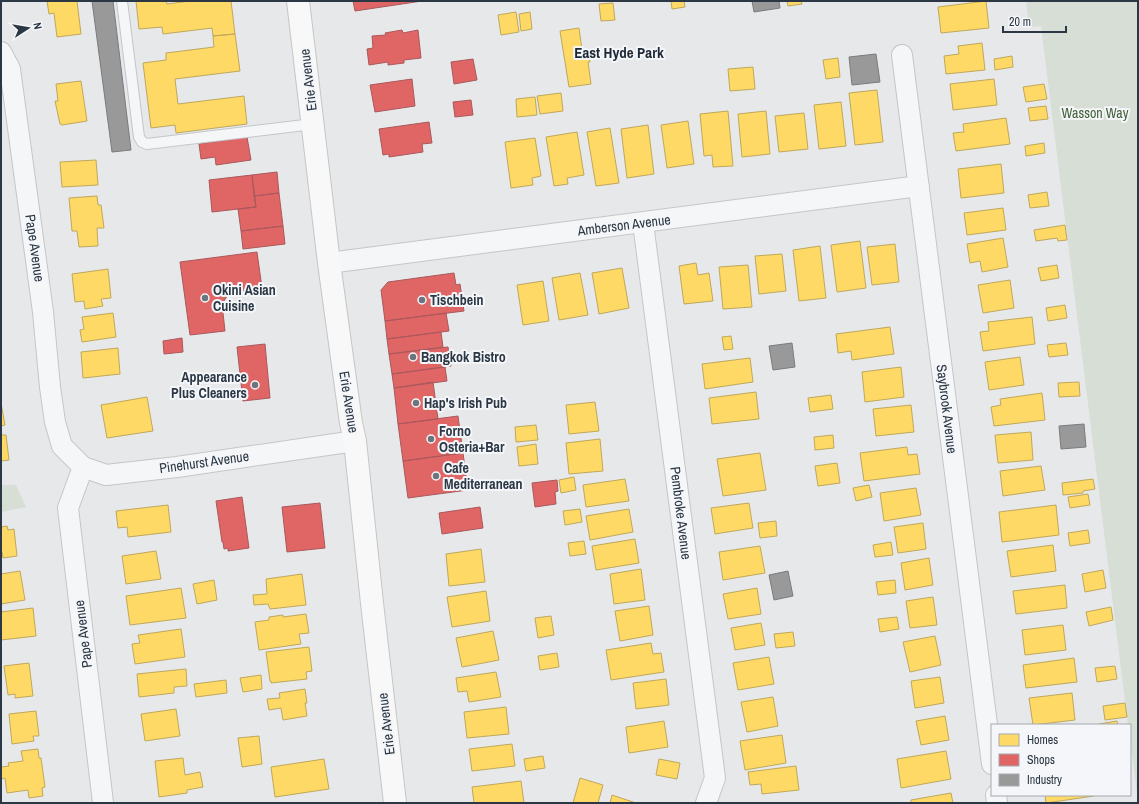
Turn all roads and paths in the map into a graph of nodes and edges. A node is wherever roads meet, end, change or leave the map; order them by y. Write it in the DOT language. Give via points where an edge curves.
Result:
graph roads {
  1 [pos="122,1"];
  2 [pos="298,1"];
  3 [pos="1,52"];
  4 [pos="902,55"];
  5 [pos="313,124"];
  6 [pos="919,186"];
  7 [pos="643,222"];
  8 [pos="329,263"];
  9 [pos="355,441"];
  10 [pos="62,446"];
  11 [pos="83,467"];
  12 [pos="991,756"];
  13 [pos="103,803"];
  14 [pos="395,803"];
  15 [pos="706,803"];
  1 -- 5 [label="lane" via="138,137 142,142 147,144"];
  2 -- 5 [label="street, Erie Avenue"];
  3 -- 10 [label="street, Pape Avenue" via="10,69 43,312 50,387 55,422"];
  4 -- 6 [label="street, Saybrook Avenue"];
  5 -- 8 [label="street, Erie Avenue"];
  6 -- 7 [label="street, Amberson Avenue"];
  6 -- 12 [label="street, Saybrook Avenue"];
  7 -- 8 [label="street, Amberson Avenue"];
  7 -- 15 [label="street, Pembroke Avenue" via="715,778"];
  8 -- 9 [label="street, Erie Avenue"];
  9 -- 11 [label="street, Pinehurst Avenue" via="106,475"];
  9 -- 14 [label="street, Erie Avenue"];
  10 -- 11 [label="street, Pinehurst Avenue"];
  11 -- 13 [label="street, Pape Avenue" via="68,508"];
}
